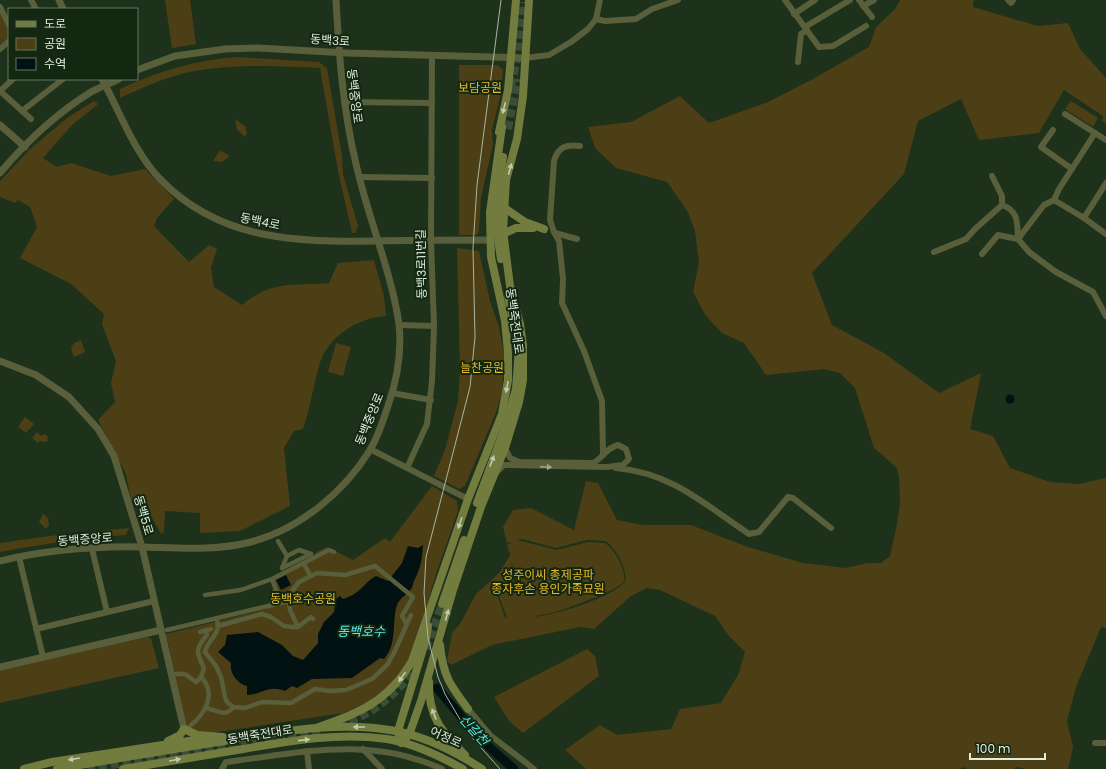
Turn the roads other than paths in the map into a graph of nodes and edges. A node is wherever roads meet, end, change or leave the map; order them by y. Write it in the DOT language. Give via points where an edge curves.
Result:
graph roads {
  1 [pos="336,0"];
  2 [pos="600,0"];
  3 [pos="678,0"];
  4 [pos="785,0"];
  5 [pos="815,0"];
  6 [pos="850,0"];
  7 [pos="859,0"];
  8 [pos="874,0"];
  9 [pos="1008,0"];
  10 [pos="1013,0"];
  11 [pos="523,1"];
  12 [pos="864,6"];
  13 [pos="0,7"];
  14 [pos="794,14"];
  15 [pos="872,17"];
  16 [pos="596,18"];
  17 [pos="8,23"];
  18 [pos="515,23"];
  19 [pos="866,26"];
  20 [pos="527,27"];
  21 [pos="806,29"];
  22 [pos="8,42"];
  23 [pos="0,49"];
  24 [pos="339,52"];
  25 [pos="432,55"];
  26 [pos="525,58"];
  27 [pos="512,59"];
  28 [pos="798,62"];
  29 [pos="138,70"];
  30 [pos="12,80"];
  31 [pos="62,80"];
  32 [pos="103,80"];
  33 [pos="117,80"];
  34 [pos="106,86"];
  35 [pos="508,90"];
  36 [pos="0,91"];
  37 [pos="523,96"];
  38 [pos="344,102"];
  39 [pos="432,103"];
  40 [pos="22,111"];
  41 [pos="1065,114"];
  42 [pos="31,119"];
  43 [pos="0,125"];
  44 [pos="1052,130"];
  45 [pos="1095,133"];
  46 [pos="1106,140"];
  47 [pos="580,146"];
  48 [pos="25,147"];
  49 [pos="1072,169"];
  50 [pos="0,173"];
  51 [pos="992,176"];
  52 [pos="359,178"];
  53 [pos="432,178"];
  54 [pos="1106,183"];
  55 [pos="1054,200"];
  56 [pos="1002,205"];
  57 [pos="503,207"];
  58 [pos="1084,218"];
  59 [pos="544,229"];
  60 [pos="554,232"];
  61 [pos="503,234"];
  62 [pos="1106,234"];
  63 [pos="577,239"];
  64 [pos="1018,239"];
  65 [pos="486,240"];
  66 [pos="377,241"];
  67 [pos="431,241"];
  68 [pos="934,252"];
  69 [pos="982,254"];
  70 [pos="1106,316"];
  71 [pos="505,321"];
  72 [pos="399,324"];
  73 [pos="434,326"];
  74 [pos="515,330"];
  75 [pos="523,345"];
  76 [pos="0,361"];
  77 [pos="392,393"];
  78 [pos="431,400"];
  79 [pos="519,402"];
  80 [pos="507,422"];
  81 [pos="603,436"];
  82 [pos="612,447"];
  83 [pos="505,448"];
  84 [pos="370,449"];
  85 [pos="603,455"];
  86 [pos="626,463"];
  87 [pos="607,467"];
  88 [pos="407,468"];
  89 [pos="632,470"];
  90 [pos="496,473"];
  91 [pos="468,499"];
  92 [pos="831,528"];
  93 [pos="278,541"];
  94 [pos="142,547"];
  95 [pos="92,549"];
  96 [pos="334,552"];
  97 [pos="287,556"];
  98 [pos="19,557"];
  99 [pos="0,561"];
  100 [pos="304,564"];
  101 [pos="310,575"];
  102 [pos="272,579"];
  103 [pos="205,595"];
  104 [pos="154,601"];
  105 [pos="289,601"];
  106 [pos="281,602"];
  107 [pos="432,602"];
  108 [pos="442,604"];
  109 [pos="107,612"];
  110 [pos="411,615"];
  111 [pos="217,619"];
  112 [pos="313,619"];
  113 [pos="406,623"];
  114 [pos="218,626"];
  115 [pos="298,626"];
  116 [pos="36,628"];
  117 [pos="211,629"];
  118 [pos="164,630"];
  119 [pos="206,631"];
  120 [pos="200,632"];
  121 [pos="439,641"];
  122 [pos="43,657"];
  123 [pos="0,667"];
  124 [pos="176,674"];
  125 [pos="430,674"];
  126 [pos="201,677"];
  127 [pos="413,680"];
  128 [pos="421,700"];
  129 [pos="206,708"];
  130 [pos="234,708"];
  131 [pos="468,709"];
  132 [pos="187,728"];
  133 [pos="316,728"];
  134 [pos="293,730"];
  135 [pos="398,731"];
  136 [pos="410,735"];
  137 [pos="223,737"];
  138 [pos="401,742"];
  139 [pos="1095,742"];
  140 [pos="1106,743"];
  141 [pos="156,746"];
  142 [pos="363,749"];
  143 [pos="307,751"];
  144 [pos="478,767"];
  145 [pos="439,768"];
  146 [pos="26,769"];
  147 [pos="57,769"];
  148 [pos="123,769"];
  149 [pos="222,769"];
  150 [pos="309,769"];
  151 [pos="382,769"];
  152 [pos="462,769"];
  153 [pos="534,769"];
  1 -- 24 [label="street, 동백중앙로"];
  2 -- 16 [label="street"];
  3 -- 16 [label="street" via="652,9 636,19 605,21"];
  4 -- 14 [label="street"];
  5 -- 14 [label="street"];
  6 -- 21 [label="street"];
  7 -- 12 [label="street"];
  8 -- 12 [label="street"];
  9 -- 10 [label="street" via="1011,3"];
  11 -- 18 [label="main road"];
  11 -- 20 [label="main road"];
  12 -- 15 [label="street"];
  13 -- 17 [label="street"];
  14 -- 21 [label="street"];
  16 -- 26 [label="street" via="588,29 549,55"];
  18 -- 20 [label="main road" via="518,32 522,34 526,33"];
  18 -- 27 [label="main road"];
  19 -- 21 [label="street" via="833,46 819,47"];
  20 -- 26 [label="main road"];
  21 -- 28 [label="street" via="801,34"];
  22 -- 23 [label="street"];
  24 -- 25 [label="street, 동백3로"];
  24 -- 29 [label="street, 동백3로" via="225,49 175,56"];
  24 -- 38 [label="street, 동백중앙로"];
  25 -- 27 [label="street, 동백3로"];
  25 -- 39 [label="street, 동백3로11번길"];
  26 -- 27 [label="street, 동백3로"];
  26 -- 37 [label="main road"];
  27 -- 35 [label="main road"];
  30 -- 36 [label="street"];
  31 -- 40 [label="street"];
  32 -- 34 [label="street, 동백4로"];
  33 -- 34 [label="street"];
  34 -- 48 [label="street" via="93,91 63,112"];
  34 -- 66 [label="street, 동백4로" via="133,140 151,168 178,196 207,216 238,229 265,235 322,241"];
  35 -- 37 [label="main road" via="519,87"];
  35 -- 65 [label="main road, one-way" via="486,204"];
  36 -- 40 [label="street"];
  57 -- 37 [label="main road, one-way"];
  38 -- 39 [label="street"];
  38 -- 52 [label="street, 동백중앙로"];
  39 -- 53 [label="street, 동백3로11번길"];
  40 -- 42 [label="street"];
  41 -- 45 [label="street"];
  43 -- 48 [label="street"];
  44 -- 49 [label="street" via="1041,147"];
  45 -- 46 [label="street"];
  45 -- 49 [label="street"];
  47 -- 60 [label="street" via="571,145 560,149 554,161 550,220"];
  48 -- 50 [label="street"];
  49 -- 55 [label="street"];
  51 -- 56 [label="street" via="1002,196"];
  52 -- 53 [label="street"];
  52 -- 66 [label="street, 동백중앙로"];
  53 -- 67 [label="street, 동백3로11번길"];
  54 -- 58 [label="street"];
  55 -- 58 [label="street"];
  55 -- 64 [label="street" via="1044,205"];
  56 -- 64 [label="street" via="1011,208 1017,218"];
  56 -- 68 [label="street" via="966,239"];
  57 -- 59 [label="main road" via="519,219"];
  57 -- 61 [label="main road"];
  58 -- 62 [label="street"];
  59 -- 60 [label="street"];
  59 -- 61 [label="main road" via="521,228"];
  60 -- 63 [label="street"];
  60 -- 81 [label="street" via="559,241 563,279 562,303 584,351 602,401"];
  61 -- 75 [label="main road" via="509,279"];
  64 -- 69 [label="street" via="998,235"];
  64 -- 70 [label="street" via="1029,252 1056,272 1093,292"];
  65 -- 67 [label="street, 동백4로"];
  65 -- 71 [label="main road" via="489,270"];
  66 -- 67 [label="street, 동백4로"];
  66 -- 72 [label="street, 동백중앙로" via="392,288"];
  67 -- 73 [label="street, 동백3로11번길"];
  71 -- 74 [label="main road, 동백죽전대로" via="492,258 490,212 505,128 498,241"];
  71 -- 91 [label="main road, 동백죽전대로, one-way" via="508,380 502,414"];
  72 -- 73 [label="street"];
  72 -- 77 [label="street, 동백중앙로" via="399,357"];
  73 -- 78 [label="street, 동백3로11번길"];
  74 -- 75 [label="main road"];
  74 -- 80 [label="main road, 동백죽전대로" via="519,348 516,389"];
  75 -- 79 [label="main road" via="523,380"];
  76 -- 94 [label="street, 동백5로" via="53,385 89,417 114,456"];
  77 -- 78 [label="street"];
  77 -- 84 [label="street, 동백중앙로"];
  78 -- 88 [label="street, 동백3로11번길" via="424,434"];
  79 -- 80 [label="main road"];
  79 -- 83 [label="main road"];
  108 -- 80 [label="main road, 동백죽전대로, one-way"];
  81 -- 82 [label="street"];
  81 -- 85 [label="street"];
  82 -- 85 [label="street"];
  82 -- 86 [label="street" via="625,448 629,456"];
  83 -- 85 [label="street" via="510,458 519,462 588,464 597,461"];
  83 -- 90 [label="main road"];
  84 -- 88 [label="street"];
  84 -- 94 [label="street, 동백중앙로" via="347,481 326,500 298,521 270,535 212,549"];
  86 -- 87 [label="street"];
  86 -- 89 [label="street"];
  87 -- 89 [label="street"];
  90 -- 87 [label="street, one-way" via="504,465"];
  88 -- 91 [label="street"];
  89 -- 92 [label="street" via="661,478 685,489 749,534 759,532 788,497 793,498"];
  121 -- 90 [label="main road, one-way" via="481,507"];
  91 -- 107 [label="main road, 동백죽전대로, one-way"];
  93 -- 97 [label="street"];
  94 -- 95 [label="street, 동백중앙로"];
  94 -- 104 [label="street, 동백5로"];
  95 -- 98 [label="street, 동백중앙로" via="73,549"];
  95 -- 109 [label="street"];
  96 -- 100 [label="street" via="329,550"];
  97 -- 97 [label="street" via="282,568 311,554 299,550"];
  98 -- 99 [label="street, 동백중앙로"];
  98 -- 116 [label="street"];
  100 -- 101 [label="street"];
  100 -- 102 [label="street"];
  101 -- 105 [label="street" via="295,586"];
  101 -- 113 [label="street" via="345,575 375,566 413,597 402,616"];
  102 -- 103 [label="street" via="241,590"];
  102 -- 106 [label="street"];
  104 -- 109 [label="street"];
  104 -- 118 [label="street, 동백5로"];
  105 -- 106 [label="street"];
  105 -- 115 [label="street" via="290,610"];
  106 -- 111 [label="street"];
  107 -- 127 [label="main road" via="426,639"];
  107 -- 133 [label="main road, one-way" via="412,661 402,678 362,711"];
  109 -- 116 [label="street"];
  110 -- 113 [label="street"];
  111 -- 114 [label="street"];
  111 -- 118 [label="street"];
  112 -- 115 [label="street" via="311,617"];
  113 -- 130 [label="street" via="387,665 364,684 339,691 315,689 291,703 262,702 245,708"];
  114 -- 115 [label="street" via="262,614 284,626"];
  114 -- 130 [label="street" via="205,652 222,677 224,697"];
  116 -- 122 [label="street"];
  117 -- 119 [label="street"];
  118 -- 122 [label="street"];
  118 -- 132 [label="street, 동백5로"];
  119 -- 120 [label="street"];
  119 -- 126 [label="street" via="207,635 197,654 204,668"];
  121 -- 125 [label="main road"];
  121 -- 131 [label="main road" via="442,666 447,678"];
  122 -- 123 [label="street"];
  124 -- 126 [label="street" via="185,674 196,682"];
  125 -- 128 [label="main road"];
  144 -- 125 [label="main road, one-way" via="444,735 435,718 430,698"];
  126 -- 129 [label="street" via="208,689"];
  127 -- 128 [label="main road" via="413,699 417,704"];
  127 -- 135 [label="main road"];
  128 -- 136 [label="main road"];
  129 -- 130 [label="street" via="225,713"];
  129 -- 132 [label="street"];
  131 -- 153 [label="street" via="490,735"];
  132 -- 137 [label="main road" via="197,736"];
  132 -- 141 [label="main road" via="174,739"];
  133 -- 134 [label="main road, 동백죽전대로"];
  135 -- 133 [label="main road, 동백죽전대로, one-way" via="363,727"];
  134 -- 137 [label="main road, 동백죽전대로"];
  134 -- 147 [label="main road, 동백죽전대로"];
  135 -- 136 [label="main road, 어정로"];
  135 -- 138 [label="main road"];
  136 -- 138 [label="main road"];
  136 -- 144 [label="main road, 어정로" via="433,743"];
  137 -- 141 [label="main road, 동백죽전대로"];
  148 -- 138 [label="main road, 동백죽전대로, one-way" via="344,735"];
  138 -- 152 [label="main road, 어정로"];
  139 -- 140 [label="street"];
  141 -- 146 [label="main road, 동백죽전대로, one-way" via="52,762"];
  142 -- 143 [label="street"];
  142 -- 145 [label="street" via="399,754"];
  142 -- 151 [label="street"];
  143 -- 149 [label="street" via="226,762"];
  143 -- 150 [label="street"];
}
